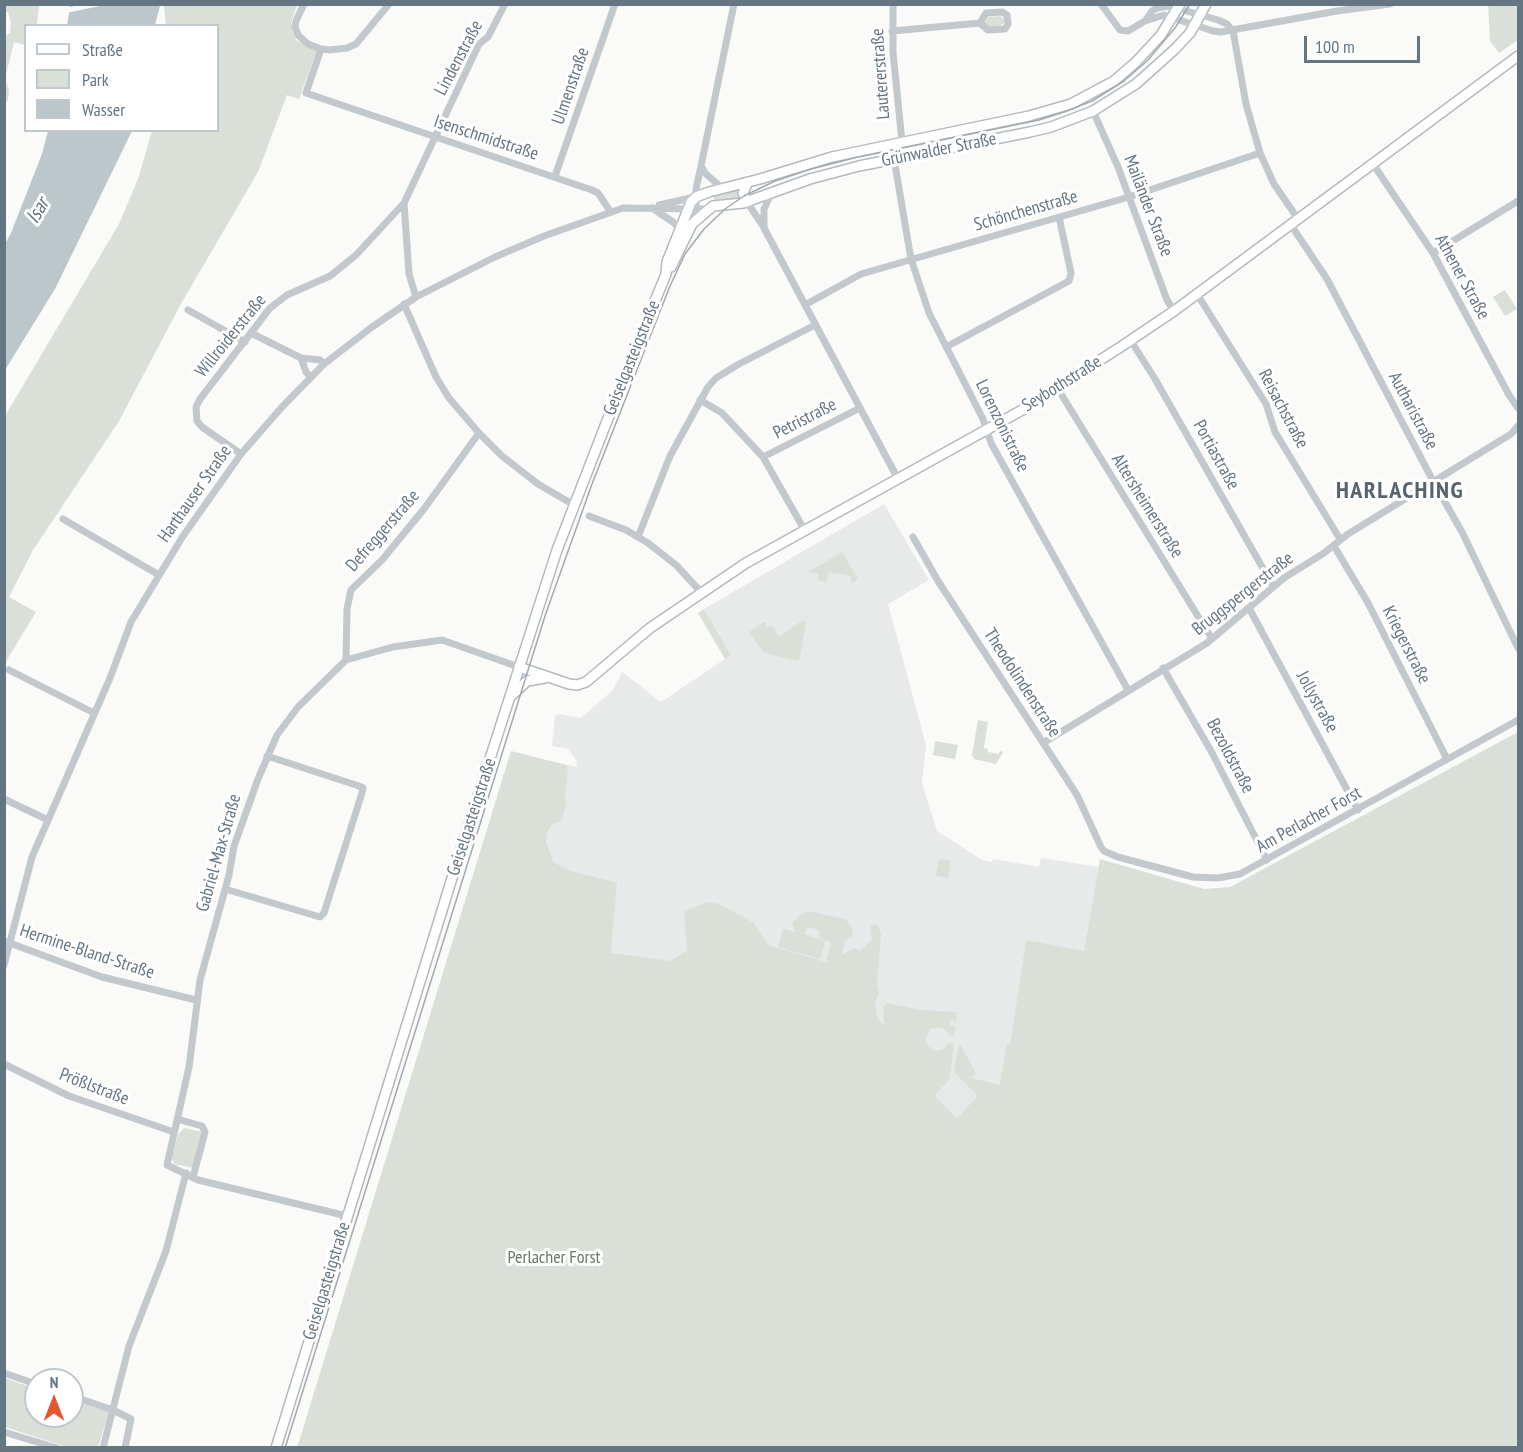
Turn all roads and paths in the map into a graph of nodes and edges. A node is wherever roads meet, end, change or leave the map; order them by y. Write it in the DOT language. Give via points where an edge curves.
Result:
graph roads {
  1 [pos="304,4"];
  2 [pos="390,4"];
  3 [pos="505,4"];
  4 [pos="615,4"];
  5 [pos="734,4"];
  6 [pos="893,4"];
  7 [pos="1101,4"];
  8 [pos="1206,4"];
  9 [pos="1390,4"];
  10 [pos="1383,5"];
  11 [pos="1179,6"];
  12 [pos="1336,8"];
  13 [pos="1201,15"];
  14 [pos="1173,18"];
  15 [pos="1144,21"];
  16 [pos="980,23"];
  17 [pos="1195,25"];
  18 [pos="892,31"];
  19 [pos="1233,31"];
  20 [pos="321,49"];
  21 [pos="1518,56"];
  22 [pos="1093,111"];
  23 [pos="436,138"];
  24 [pos="902,142"];
  25 [pos="1260,153"];
  26 [pos="894,159"];
  27 [pos="1372,164"];
  28 [pos="701,166"];
  29 [pos="555,176"];
  30 [pos="748,182"];
  31 [pos="723,189"];
  32 [pos="772,192"];
  33 [pos="696,196"];
  34 [pos="1129,196"];
  35 [pos="1518,201"];
  36 [pos="747,202"];
  37 [pos="404,203"];
  38 [pos="650,207"];
  39 [pos="692,209"];
  40 [pos="708,209"];
  41 [pos="610,211"];
  42 [pos="1059,217"];
  43 [pos="1294,222"];
  44 [pos="692,225"];
  45 [pos="764,228"];
  46 [pos="680,229"];
  47 [pos="1433,253"];
  48 [pos="911,260"];
  49 [pos="666,274"];
  50 [pos="1197,294"];
  51 [pos="416,297"];
  52 [pos="404,304"];
  53 [pos="805,304"];
  54 [pos="188,310"];
  55 [pos="1174,311"];
  56 [pos="815,325"];
  57 [pos="251,333"];
  58 [pos="1131,341"];
  59 [pos="245,342"];
  60 [pos="945,347"];
  61 [pos="301,358"];
  62 [pos="324,364"];
  63 [pos="311,377"];
  64 [pos="1058,388"];
  65 [pos="700,400"];
  66 [pos="860,408"];
  67 [pos="1518,408"];
  68 [pos="1518,426"];
  69 [pos="987,430"];
  70 [pos="479,434"];
  71 [pos="241,454"];
  72 [pos="763,457"];
  73 [pos="898,479"];
  74 [pos="1433,481"];
  75 [pos="574,505"];
  76 [pos="590,516"];
  77 [pos="63,519"];
  78 [pos="805,531"];
  79 [pos="638,537"];
  80 [pos="913,537"];
  81 [pos="1341,539"];
  82 [pos="1334,546"];
  83 [pos="159,575"];
  84 [pos="1273,586"];
  85 [pos="701,592"];
  86 [pos="1249,608"];
  87 [pos="1212,639"];
  88 [pos="1518,648"];
  89 [pos="346,660"];
  90 [pos="519,667"];
  91 [pos="1163,668"];
  92 [pos="9,670"];
  93 [pos="548,678"];
  94 [pos="1128,690"];
  95 [pos="510,698"];
  96 [pos="94,713"];
  97 [pos="1518,720"];
  98 [pos="1043,743"];
  99 [pos="267,756"];
  100 [pos="1447,759"];
  101 [pos="4,799"];
  102 [pos="1358,810"];
  103 [pos="48,820"];
  104 [pos="1101,847"];
  105 [pos="1267,860"];
  106 [pos="225,889"];
  107 [pos="8,942"];
  108 [pos="4,965"];
  109 [pos="196,1000"];
  110 [pos="4,1064"];
  111 [pos="177,1119"];
  112 [pos="174,1132"];
  113 [pos="190,1175"];
  114 [pos="347,1216"];
  115 [pos="4,1373"];
  116 [pos="24,1380"];
  117 [pos="84,1400"];
  118 [pos="113,1410"];
  119 [pos="4,1432"];
  120 [pos="57,1448"];
  121 [pos="103,1448"];
  122 [pos="125,1448"];
  123 [pos="276,1448"];
  1 -- 20 [label="street" via="296,21 297,33 308,44"];
  2 -- 20 [label="street" via="356,44"];
  3 -- 23 [label="street, Lindenstraße" via="488,37 479,45"];
  4 -- 29 [label="street, Ulmenstraße"];
  5 -- 28 [label="street, Geiselgasteigstraße"];
  6 -- 18 [label="street, Lautererstraße"];
  7 -- 15 [label="street" via="1120,30 1128,31"];
  8 -- 13 [label="main road, Grünwalder Straße"];
  9 -- 10 [label="street"];
  10 -- 12 [label="street"];
  11 -- 13 [label="street"];
  11 -- 14 [label="main road, Grünwalder Straße"];
  11 -- 15 [label="street" via="1157,8"];
  12 -- 19 [label="street"];
  13 -- 17 [label="main road, Grünwalder Straße"];
  13 -- 19 [label="street" via="1227,24"];
  14 -- 15 [label="street" via="1158,15"];
  14 -- 17 [label="street"];
  14 -- 24 [label="main road, Grünwalder Straße" via="1136,62 1114,81 1079,100 1029,116"];
  16 -- 18 [label="street"];
  17 -- 19 [label="street"];
  17 -- 22 [label="main road, Grünwalder Straße" via="1147,75"];
  18 -- 24 [label="street, Lautererstraße"];
  19 -- 25 [label="street, Autharistraße" via="1246,104"];
  20 -- 23 [label="street, Isenschmidstraße" via="306,93"];
  21 -- 27 [label="main road, Seybothstraße"];
  22 -- 26 [label="main road, Grünwalder Straße" via="1051,127"];
  22 -- 34 [label="street, Mailänder Straße"];
  23 -- 29 [label="street, Isenschmidstraße"];
  23 -- 37 [label="street, Lindenstraße"];
  24 -- 30 [label="main road, Grünwalder Straße" via="832,157"];
  25 -- 34 [label="street, Schönchenstraße"];
  25 -- 43 [label="street, Autharistraße"];
  26 -- 32 [label="main road, Grünwalder Straße" via="829,173"];
  26 -- 48 [label="street, Lorenzonistraße"];
  27 -- 43 [label="main road, Seybothstraße"];
  27 -- 47 [label="street, Athener Straße"];
  28 -- 31 [label="street"];
  28 -- 33 [label="street, Geiselgasteigstraße"];
  29 -- 41 [label="street, Isenschmidstraße" via="598,194"];
  30 -- 31 [label="main road, Grünwalder Straße"];
  30 -- 36 [label="main road" via="743,193"];
  31 -- 33 [label="main road, Grünwalder Straße"];
  32 -- 36 [label="main road, Grünwalder Straße"];
  32 -- 45 [label="street" via="764,208"];
  33 -- 38 [label="street"];
  33 -- 39 [label="main road, Geiselgasteigstraße"];
  34 -- 42 [label="street, Schönchenstraße"];
  34 -- 55 [label="street, Mailänder Straße"];
  35 -- 47 [label="street"];
  36 -- 40 [label="main road, Grünwalder Straße"];
  36 -- 45 [label="street"];
  37 -- 51 [label="street" via="409,274"];
  37 -- 57 [label="street, Willroiderstraße" via="356,255 330,276 286,296 270,308"];
  38 -- 39 [label="street"];
  38 -- 41 [label="street"];
  38 -- 46 [label="street"];
  39 -- 40 [label="street"];
  39 -- 44 [label="street, Geiselgasteigstraße"];
  39 -- 46 [label="main road, Geiselgasteigstraße"];
  40 -- 44 [label="main road"];
  41 -- 51 [label="street, Harthauser Straße" via="495,257"];
  42 -- 48 [label="street, Schönchenstraße"];
  42 -- 60 [label="street" via="1071,273 1069,281"];
  43 -- 50 [label="main road, Seybothstraße"];
  43 -- 74 [label="street, Autharistraße"];
  44 -- 49 [label="main road"];
  45 -- 53 [label="street"];
  46 -- 49 [label="main road, Geiselgasteigstraße"];
  47 -- 67 [label="street, Athener Straße"];
  48 -- 53 [label="street, Schönchenstraße" via="861,273"];
  48 -- 60 [label="street, Lorenzonistraße"];
  49 -- 75 [label="main road, Geiselgasteigstraße"];
  50 -- 55 [label="main road, Seybothstraße"];
  50 -- 81 [label="street, Reisachstraße" via="1266,404 1275,432"];
  51 -- 52 [label="street, Harthauser Straße"];
  52 -- 62 [label="street, Harthauser Straße"];
  52 -- 70 [label="street" via="436,377"];
  53 -- 56 [label="street"];
  54 -- 59 [label="street"];
  55 -- 58 [label="main road, Seybothstraße"];
  56 -- 65 [label="street" via="716,378"];
  56 -- 66 [label="street"];
  57 -- 59 [label="street, Willroiderstraße"];
  57 -- 61 [label="street"];
  58 -- 64 [label="main road, Seybothstraße"];
  58 -- 84 [label="street, Portiastraße"];
  59 -- 71 [label="street, Willroiderstraße" via="200,399 195,414 202,427"];
  60 -- 69 [label="street, Lorenzonistraße"];
  61 -- 62 [label="street"];
  61 -- 63 [label="street"];
  62 -- 63 [label="street, Harthauser Straße"];
  63 -- 71 [label="street, Harthauser Straße"];
  64 -- 69 [label="main road, Seybothstraße"];
  64 -- 87 [label="street, Altersheimerstraße"];
  65 -- 72 [label="street" via="722,413"];
  65 -- 79 [label="street" via="670,456"];
  66 -- 72 [label="street, Petristraße"];
  66 -- 73 [label="street"];
  68 -- 74 [label="street, Bruggspergerstraße"];
  69 -- 73 [label="main road, Seybothstraße"];
  69 -- 94 [label="street, Lorenzonistraße"];
  70 -- 75 [label="street" via="545,489"];
  70 -- 89 [label="street, Defreggerstraße" via="382,561 351,590"];
  71 -- 83 [label="street, Harthauser Straße"];
  72 -- 78 [label="street"];
  73 -- 78 [label="main road, Seybothstraße"];
  74 -- 81 [label="street, Bruggspergerstraße"];
  74 -- 88 [label="street, Autharistraße"];
  75 -- 90 [label="main road, Geiselgasteigstraße"];
  76 -- 79 [label="street"];
  77 -- 83 [label="street"];
  78 -- 85 [label="main road, Seybothstraße"];
  79 -- 85 [label="street" via="676,565"];
  80 -- 98 [label="street, Theodolindenstraße"];
  81 -- 82 [label="street, Bruggspergerstraße"];
  82 -- 84 [label="street, Bruggspergerstraße"];
  82 -- 100 [label="street, Kriegerstraße" via="1368,603"];
  83 -- 96 [label="street, Harthauser Straße" via="131,622"];
  84 -- 86 [label="street, Bruggspergerstraße"];
  85 -- 93 [label="main road, Seybothstraße" via="582,684"];
  86 -- 87 [label="street, Bruggspergerstraße"];
  86 -- 102 [label="street, Jollystraße"];
  87 -- 91 [label="street, Bruggspergerstraße"];
  89 -- 90 [label="street, Gabriel-Max-Straße" via="393,647 442,640"];
  89 -- 99 [label="street, Gabriel-Max-Straße" via="298,707"];
  90 -- 93 [label="main road, Seybothstraße"];
  90 -- 95 [label="main road, Geiselgasteigstraße"];
  91 -- 94 [label="street, Bruggspergerstraße"];
  91 -- 105 [label="street, Bezoldstraße"];
  92 -- 96 [label="street"];
  93 -- 95 [label="main road" via="527,681"];
  94 -- 98 [label="street, Bruggspergerstraße"];
  95 -- 114 [label="main road, Geiselgasteigstraße"];
  96 -- 103 [label="street, Harthauser Straße"];
  97 -- 100 [label="street, Am Perlacher Forst"];
  98 -- 104 [label="street, Theodolindenstraße" via="1079,799"];
  99 -- 106 [label="street, Gabriel-Max-Straße" via="234,846"];
  99 -- 106 [label="street" via="359,786 362,793 320,917"];
  100 -- 102 [label="street, Am Perlacher Forst"];
  101 -- 103 [label="street"];
  102 -- 105 [label="street, Am Perlacher Forst"];
  103 -- 107 [label="street, Harthauser Straße"];
  104 -- 105 [label="street, Am Perlacher Forst" via="1118,857 1208,879 1241,874"];
  106 -- 109 [label="street, Gabriel-Max-Straße"];
  107 -- 108 [label="street, Harthauser Straße"];
  107 -- 109 [label="street, Hermine-Bland-Straße" via="102,976"];
  109 -- 111 [label="street, Gabriel-Max-Straße" via="189,1067"];
  110 -- 112 [label="street, Prößlstraße" via="69,1096"];
  111 -- 112 [label="street, Gabriel-Max-Straße"];
  111 -- 113 [label="street" via="202,1126 205,1132"];
  112 -- 113 [label="street, Gabriel-Max-Straße" via="167,1165"];
  113 -- 114 [label="street"];
  113 -- 118 [label="street" via="129,1346"];
  114 -- 123 [label="main road, Geiselgasteigstraße"];
  115 -- 116 [label="street"];
  117 -- 118 [label="street"];
  118 -- 121 [label="street"];
  118 -- 122 [label="street" via="131,1419"];
  119 -- 120 [label="street"];
}
